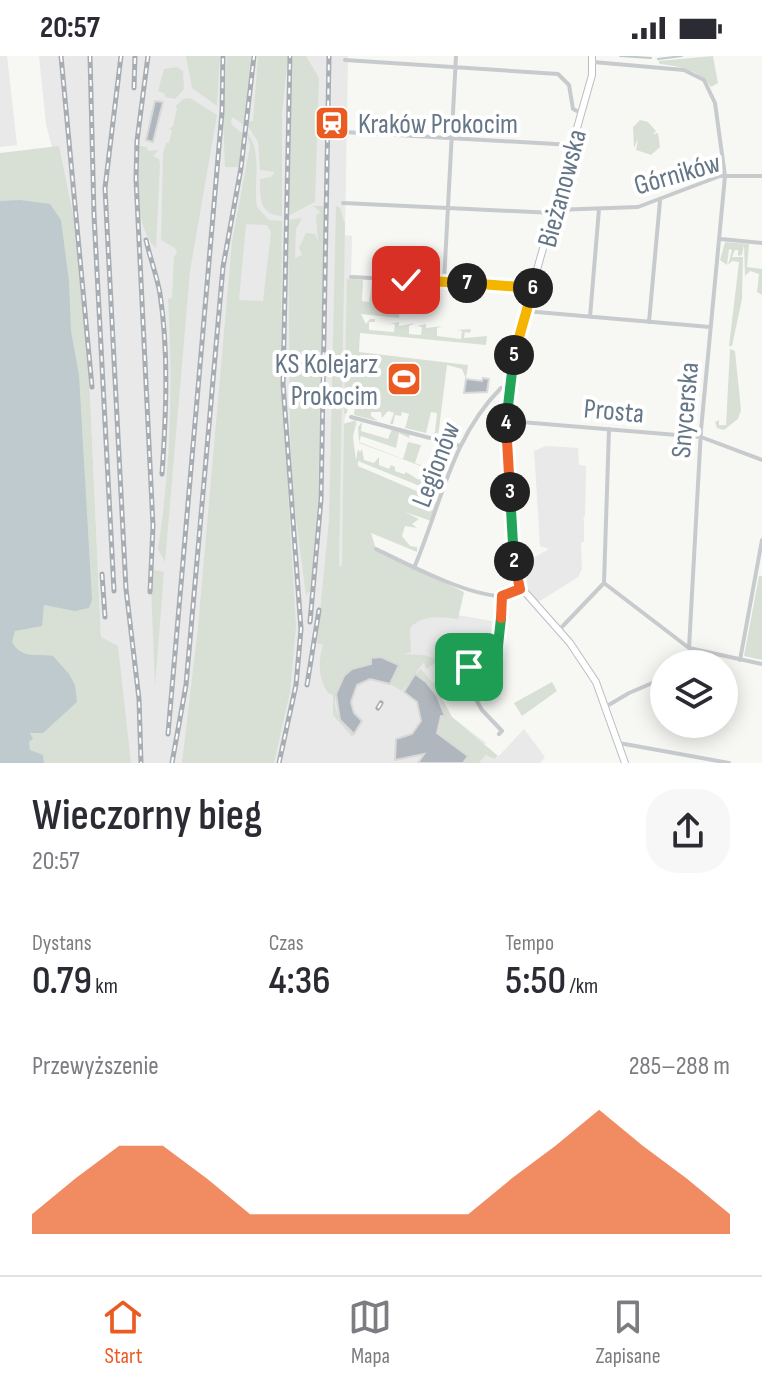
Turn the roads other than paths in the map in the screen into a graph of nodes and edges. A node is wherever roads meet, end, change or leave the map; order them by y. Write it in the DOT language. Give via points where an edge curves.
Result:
graph roads {
  1 [pos="456,56"];
  2 [pos="593,59"];
  3 [pos="345,60"];
  4 [pos="456,68"];
  5 [pos="581,113"];
  6 [pos="344,132"];
  7 [pos="453,137"];
  8 [pos="572,145"];
  9 [pos="725,176"];
  10 [pos="762,176"];
  11 [pos="660,201"];
  12 [pos="343,203"];
  13 [pos="448,209"];
  14 [pos="599,209"];
  15 [pos="554,212"];
  16 [pos="720,239"];
  17 [pos="762,243"];
  18 [pos="351,277"];
  19 [pos="444,282"];
  20 [pos="533,286"];
  21 [pos="525,311"];
  22 [pos="590,317"];
  23 [pos="649,322"];
  24 [pos="712,327"];
  25 [pos="508,387"];
  26 [pos="351,417"];
  27 [pos="506,421"];
  28 [pos="609,429"];
  29 [pos="701,437"];
  30 [pos="460,446"];
  31 [pos="762,460"];
  32 [pos="762,540"];
  33 [pos="376,549"];
  34 [pos="414,568"];
  35 [pos="604,583"];
  36 [pos="520,589"];
  37 [pos="502,596"];
  38 [pos="559,630"];
  39 [pos="689,648"];
  40 [pos="740,660"];
  41 [pos="762,664"];
  42 [pos="650,684"];
  43 [pos="607,706"];
  44 [pos="499,734"];
  45 [pos="619,743"];
  46 [pos="625,763"];
  47 [pos="729,763"];
  1 -- 4 [label="street"];
  2 -- 5 [label="street, Bieżanowska"];
  2 -- 9 [label="street, Snycerska" via="680,69 700,78 715,102"];
  3 -- 4 [label="street"];
  4 -- 5 [label="street" via="559,74 570,88 573,110"];
  4 -- 7 [label="street"];
  5 -- 8 [label="street, Bieżanowska"];
  6 -- 7 [label="street"];
  7 -- 8 [label="street"];
  7 -- 13 [label="street"];
  8 -- 15 [label="street, Bieżanowska"];
  9 -- 10 [label="street, Górników"];
  9 -- 11 [label="street, Górników"];
  9 -- 16 [label="street, Snycerska"];
  11 -- 14 [label="street, Górników"];
  11 -- 23 [label="street"];
  12 -- 13 [label="street, Górników"];
  13 -- 15 [label="street, Górników"];
  13 -- 19 [label="street"];
  14 -- 15 [label="street, Górników"];
  14 -- 22 [label="street"];
  15 -- 20 [label="street, Bieżanowska"];
  16 -- 17 [label="street"];
  16 -- 24 [label="street, Snycerska"];
  18 -- 19 [label="street"];
  19 -- 20 [label="street"];
  20 -- 21 [label="street, Bieżanowska"];
  21 -- 22 [label="street"];
  21 -- 25 [label="street, Bieżanowska"];
  22 -- 23 [label="street"];
  23 -- 24 [label="street"];
  24 -- 29 [label="street, Snycerska"];
  25 -- 27 [label="street, Bieżanowska"];
  25 -- 30 [label="street, Legionów" via="478,411"];
  26 -- 30 [label="street"];
  27 -- 28 [label="street, Prosta"];
  27 -- 36 [label="street, Bieżanowska" via="514,566"];
  28 -- 29 [label="street, Prosta"];
  28 -- 35 [label="street"];
  29 -- 31 [label="street, Prosta"];
  29 -- 39 [label="street, Snycerska"];
  30 -- 34 [label="street, Legionów"];
  32 -- 40 [label="street"];
  33 -- 34 [label="street"];
  34 -- 37 [label="street"];
  35 -- 38 [label="street"];
  35 -- 39 [label="street"];
  36 -- 37 [label="street"];
  36 -- 38 [label="street"];
  37 -- 44 [label="street" via="497,655 461,674 502,731"];
  38 -- 43 [label="street" via="583,660"];
  39 -- 40 [label="street"];
  40 -- 41 [label="street"];
  42 -- 43 [label="street"];
  43 -- 45 [label="street"];
  45 -- 46 [label="street"];
  45 -- 47 [label="street"];
}
